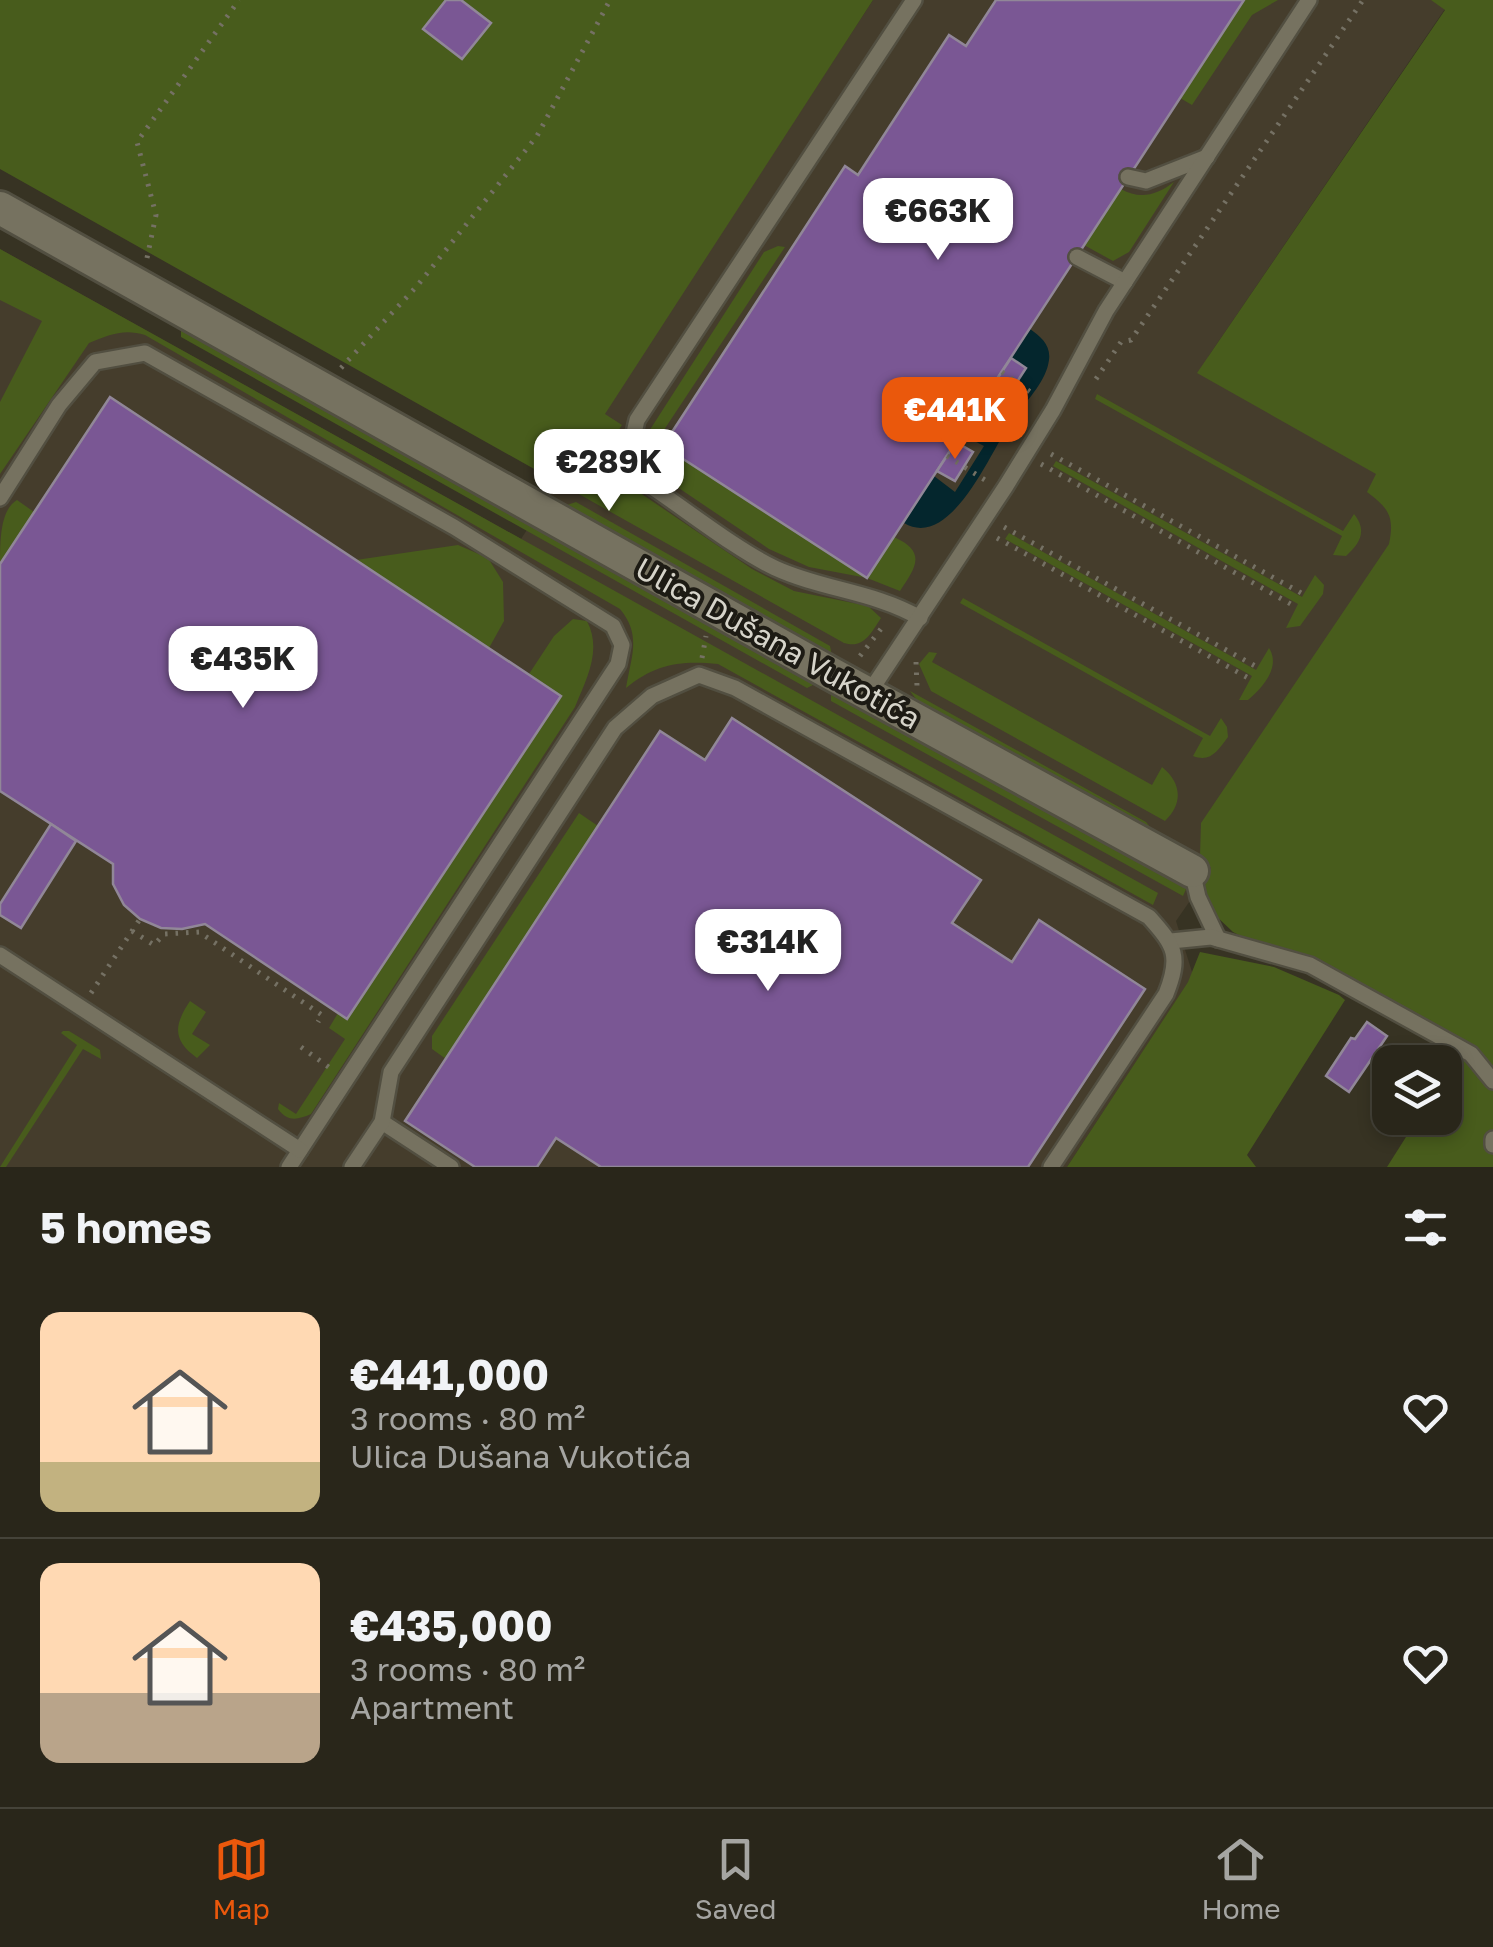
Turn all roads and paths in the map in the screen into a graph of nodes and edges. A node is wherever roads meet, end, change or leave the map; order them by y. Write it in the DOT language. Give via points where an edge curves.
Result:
graph roads {
  1 [pos="239,0"];
  2 [pos="610,0"];
  3 [pos="914,0"];
  4 [pos="1309,0"];
  5 [pos="1363,0"];
  6 [pos="1207,157"];
  7 [pos="1128,177"];
  8 [pos="0,208"];
  9 [pos="1077,257"];
  10 [pos="1125,282"];
  11 [pos="134,283"];
  12 [pos="1002,372"];
  13 [pos="322,389"];
  14 [pos="1088,392"];
  15 [pos="1033,393"];
  16 [pos="1026,454"];
  17 [pos="947,456"];
  18 [pos="1041,464"];
  19 [pos="980,476"];
  20 [pos="0,498"];
  21 [pos="1303,594"];
  22 [pos="1296,607"];
  23 [pos="920,618"];
  24 [pos="916,657"];
  25 [pos="1257,667"];
  26 [pos="1250,679"];
  27 [pos="917,690"];
  28 [pos="868,694"];
  29 [pos="1192,872"];
  30 [pos="140,919"];
  31 [pos="132,932"];
  32 [pos="1218,939"];
  33 [pos="212,940"];
  34 [pos="1171,941"];
  35 [pos="206,950"];
  36 [pos="0,955"];
  37 [pos="268,979"];
  38 [pos="263,986"];
  39 [pos="82,1008"];
  40 [pos="318,1022"];
  41 [pos="301,1047"];
  42 [pos="336,1072"];
  43 [pos="1493,1081"];
  44 [pos="382,1122"];
  45 [pos="300,1150"];
  46 [pos="289,1167"];
  47 [pos="352,1167"];
  48 [pos="450,1167"];
  49 [pos="1051,1167"];
  1 -- 11 [label="path" via="137,142 156,215"];
  2 -- 13 [label="path" via="537,136"];
  3 -- 23 [label="lane" via="637,420 631,444 632,463 646,483 771,566 860,591"];
  4 -- 6 [label="lane"];
  5 -- 14 [label="path" via="1131,340 1121,342"];
  6 -- 7 [label="lane" via="1146,181"];
  6 -- 10 [label="lane"];
  8 -- 11 [label="street, Ulica Dušana Vukotića"];
  9 -- 10 [label="lane"];
  10 -- 16 [label="lane"];
  11 -- 13 [label="street, Ulica Dušana Vukotića"];
  12 -- 15 [label="path"];
  13 -- 28 [label="street, Ulica Dušana Vukotića"];
  16 -- 18 [label="path"];
  16 -- 23 [label="lane"];
  17 -- 19 [label="path"];
  18 -- 21 [label="path" via="1049,453"];
  18 -- 22 [label="path"];
  20 -- 45 [label="lane" via="95,362 145,353 454,527 613,626 622,645 618,664"];
  23 -- 28 [label="lane"];
  24 -- 27 [label="path"];
  25 -- 26 [label="path" via="1001,526 994,537"];
  28 -- 29 [label="street, Ulica Dušana Vukotića"];
  29 -- 32 [label="lane"];
  30 -- 31 [label="path"];
  31 -- 33 [label="path" via="154,944 164,934 192,932"];
  31 -- 39 [label="path"];
  32 -- 34 [label="lane"];
  32 -- 43 [label="lane" via="1310,964 1471,1054"];
  33 -- 35 [label="path"];
  33 -- 37 [label="path"];
  34 -- 44 [label="lane" via="1149,917 735,688 699,675 652,696 615,728 391,1072"];
  34 -- 49 [label="lane" via="1176,967 1166,994"];
  36 -- 39 [label="lane"];
  37 -- 38 [label="path"];
  37 -- 40 [label="path" via="322,1016"];
  39 -- 45 [label="lane"];
  41 -- 42 [label="path"];
  44 -- 47 [label="lane"];
  44 -- 48 [label="lane"];
  45 -- 46 [label="lane"];
}
